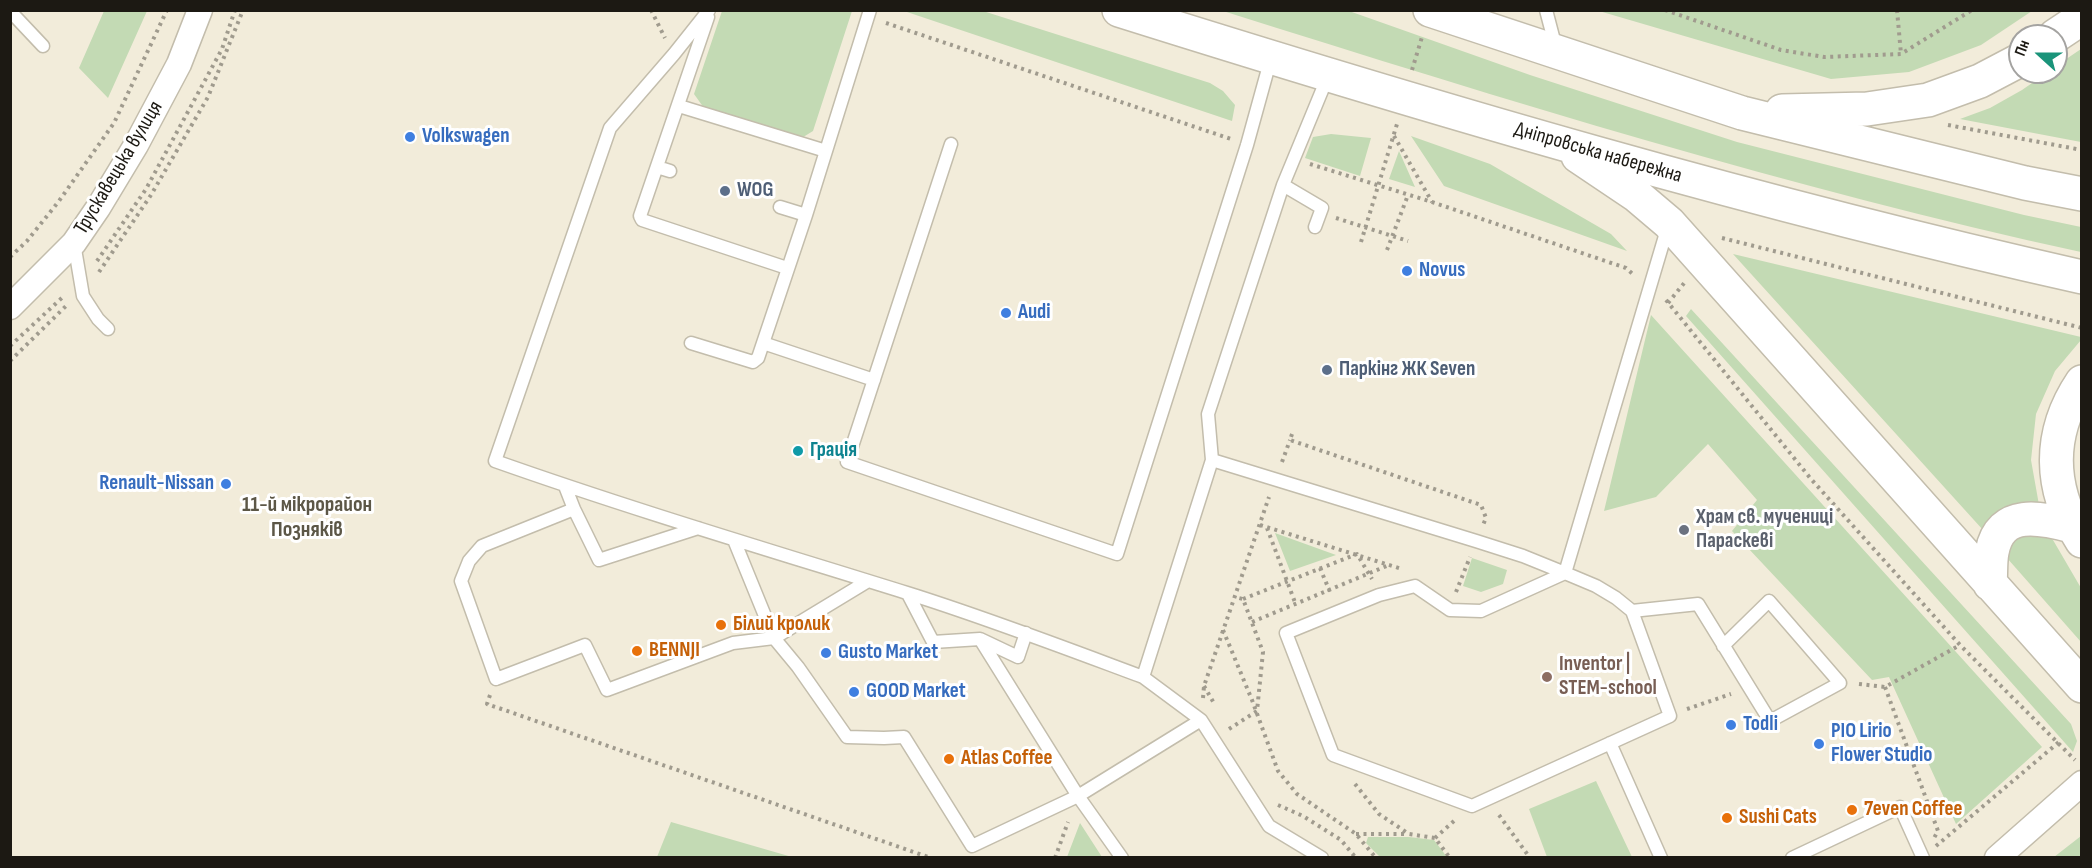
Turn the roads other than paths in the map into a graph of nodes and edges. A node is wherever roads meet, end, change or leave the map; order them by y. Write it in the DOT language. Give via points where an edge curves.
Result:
graph roads {
  1 [pos="200,10"];
  2 [pos="709,10"];
  3 [pos="1119,10"];
  4 [pos="1546,10"];
  5 [pos="10,11"];
  6 [pos="1446,13"];
  7 [pos="869,14"];
  8 [pos="2082,18"];
  9 [pos="2068,27"];
  10 [pos="43,46"];
  11 [pos="1557,52"];
  12 [pos="1270,58"];
  13 [pos="2008,66"];
  14 [pos="1329,75"];
  15 [pos="679,106"];
  16 [pos="1742,112"];
  17 [pos="1554,140"];
  18 [pos="951,144"];
  19 [pos="826,151"];
  20 [pos="657,167"];
  21 [pos="670,171"];
  22 [pos="1283,185"];
  23 [pos="2082,194"];
  24 [pos="780,207"];
  25 [pos="806,215"];
  26 [pos="1669,223"];
  27 [pos="1315,227"];
  28 [pos="74,243"];
  29 [pos="788,268"];
  30 [pos="2082,277"];
  31 [pos="10,307"];
  32 [pos="108,329"];
  33 [pos="691,343"];
  34 [pos="763,343"];
  35 [pos="874,380"];
  36 [pos="2082,382"];
  37 [pos="1212,460"];
  38 [pos="565,486"];
  39 [pos="574,509"];
  40 [pos="698,528"];
  41 [pos="2077,534"];
  42 [pos="734,540"];
  43 [pos="1565,573"];
  44 [pos="868,581"];
  45 [pos="1990,584"];
  46 [pos="908,594"];
  47 [pos="1632,611"];
  48 [pos="1026,633"];
  49 [pos="774,638"];
  50 [pos="980,639"];
  51 [pos="1723,646"];
  52 [pos="1143,677"];
  53 [pos="2082,686"];
  54 [pos="1201,720"];
  55 [pos="1610,743"];
  56 [pos="2082,783"];
  57 [pos="1078,796"];
  58 [pos="1923,857"];
  59 [pos="1122,858"];
  60 [pos="1322,858"];
  61 [pos="1661,858"];
  62 [pos="1792,858"];
  63 [pos="1997,858"];
  1 -- 28 [label="street, Трускавецька вулиця" via="179,64 136,145"];
  2 -- 15 [label="lane"];
  2 -- 38 [label="lane" via="610,128 495,461"];
  3 -- 12 [label="main road, Дніпровська набережна"];
  4 -- 11 [label="lane"];
  5 -- 10 [label="lane"];
  6 -- 11 [label="main road"];
  7 -- 19 [label="lane"];
  8 -- 9 [label="main road"];
  11 -- 16 [label="main road"];
  12 -- 14 [label="main road, Дніпровська набережна"];
  12 -- 35 [label="lane" via="1117,554 847,462"];
  13 -- 16 [label="main road" via="1928,100 1867,109"];
  14 -- 17 [label="main road, Дніпровська набережна"];
  14 -- 22 [label="lane"];
  15 -- 19 [label="lane"];
  15 -- 20 [label="lane"];
  16 -- 23 [label="main road"];
  17 -- 26 [label="main road" via="1636,195"];
  17 -- 30 [label="main road, Дніпровська набережна" via="1772,202"];
  18 -- 35 [label="lane"];
  19 -- 25 [label="lane"];
  20 -- 21 [label="lane"];
  20 -- 29 [label="lane" via="640,216 642,220"];
  22 -- 27 [label="lane" via="1322,208"];
  22 -- 37 [label="lane" via="1208,414"];
  24 -- 25 [label="lane"];
  25 -- 29 [label="lane"];
  26 -- 43 [label="lane"];
  26 -- 45 [label="main road"];
  28 -- 31 [label="street, Трускавецька вулиця"];
  28 -- 32 [label="lane" via="82,296"];
  29 -- 34 [label="lane"];
  33 -- 34 [label="lane" via="753,362"];
  34 -- 35 [label="lane"];
  36 -- 41 [label="main road" via="2060,427 2055,464 2059,492"];
  37 -- 43 [label="lane" via="1523,556"];
  37 -- 52 [label="lane"];
  38 -- 39 [label="lane"];
  38 -- 40 [label="lane"];
  39 -- 40 [label="lane" via="599,560"];
  39 -- 49 [label="lane" via="482,546 469,561 461,581 496,679 585,645 607,690 733,643"];
  40 -- 42 [label="lane"];
  41 -- 45 [label="main road" via="2030,518 2016,520 2001,532 1992,550"];
  42 -- 44 [label="lane"];
  42 -- 49 [label="lane"];
  43 -- 47 [label="lane" via="1596,586"];
  43 -- 55 [label="lane" via="1481,611 1450,610 1415,586 1379,595 1286,633 1333,755 1472,806"];
  44 -- 46 [label="lane"];
  44 -- 49 [label="lane"];
  45 -- 53 [label="main road"];
  46 -- 48 [label="lane"];
  46 -- 50 [label="lane" via="933,642"];
  47 -- 51 [label="lane" via="1698,604"];
  47 -- 55 [label="lane" via="1670,716"];
  48 -- 50 [label="lane" via="1018,657"];
  48 -- 52 [label="lane"];
  49 -- 57 [label="lane" via="847,737 904,737 972,846"];
  50 -- 57 [label="lane"];
  51 -- 51 [label="lane" via="1770,721 1840,683 1769,601"];
  52 -- 54 [label="lane"];
  54 -- 57 [label="lane"];
  54 -- 60 [label="lane" via="1269,826"];
  55 -- 61 [label="lane"];
  56 -- 63 [label="street"];
  57 -- 59 [label="lane"];
  58 -- 62 [label="lane" via="1900,807"];
}
